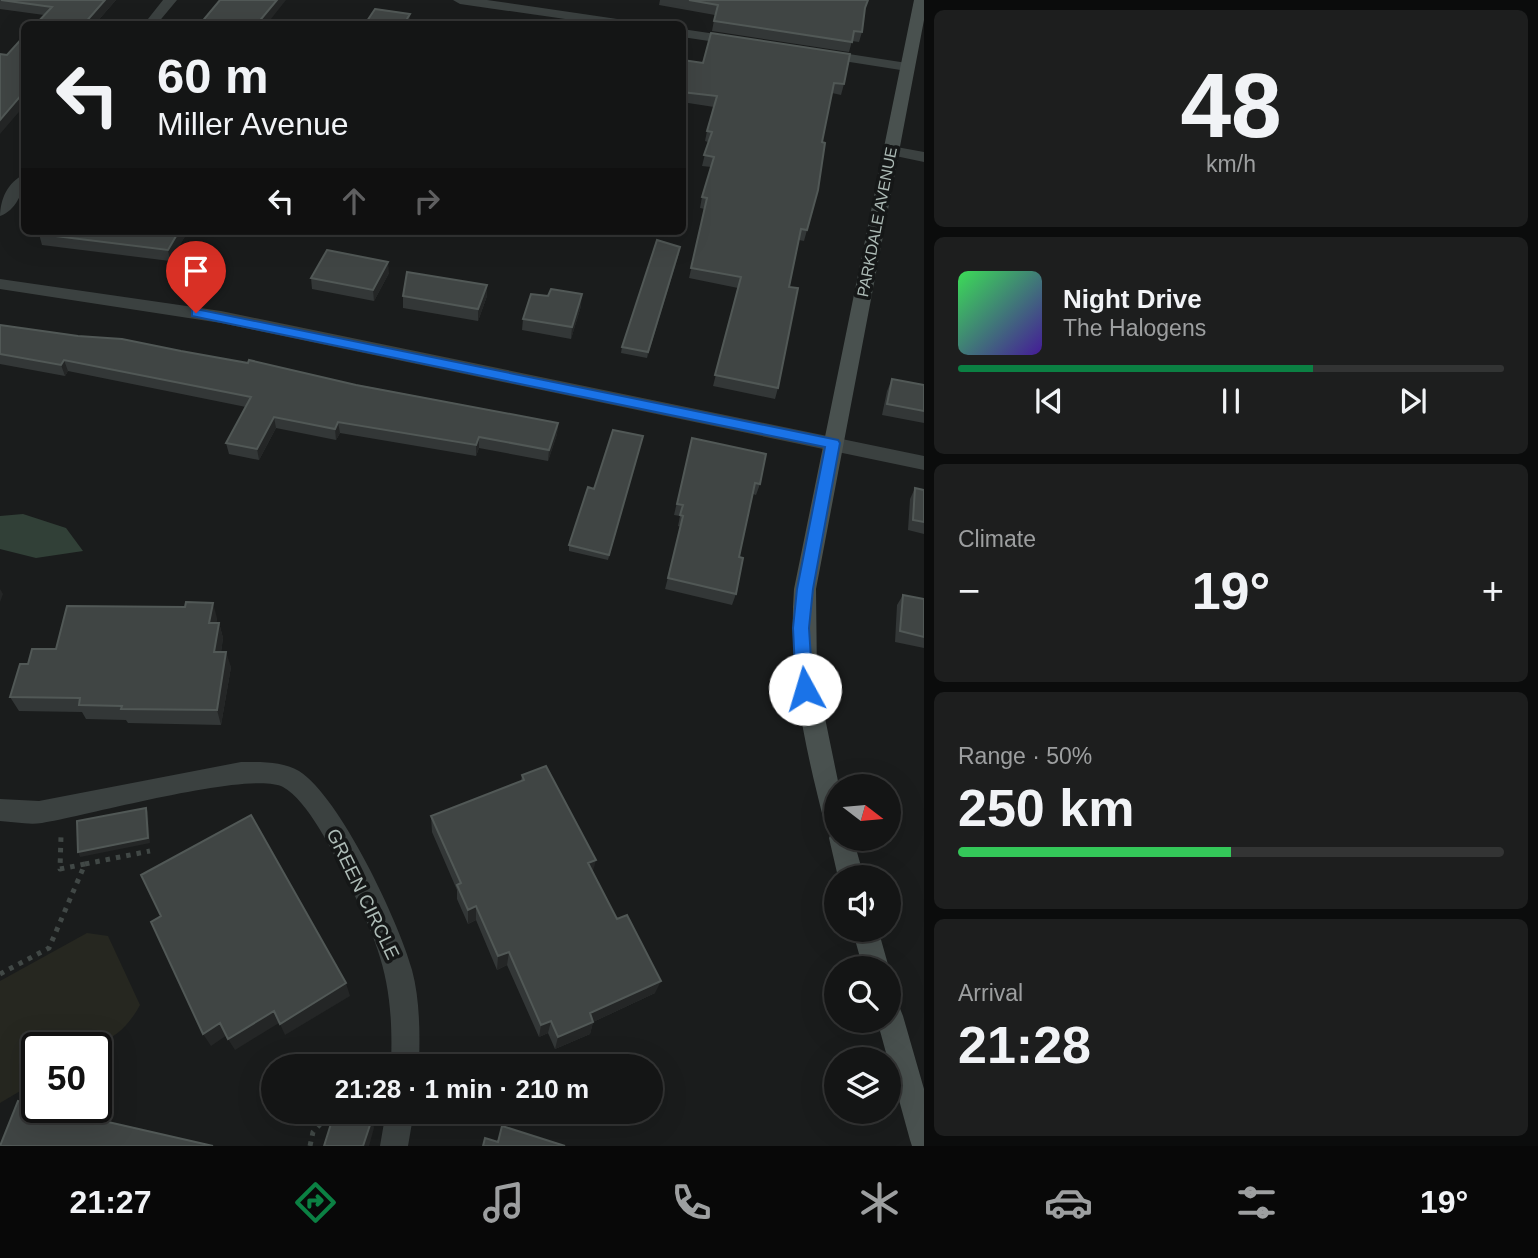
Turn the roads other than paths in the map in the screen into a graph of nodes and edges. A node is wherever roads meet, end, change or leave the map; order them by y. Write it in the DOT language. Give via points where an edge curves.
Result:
graph roads {
  1 [pos="170,0"];
  2 [pos="460,0"];
  3 [pos="921,0"];
  4 [pos="152,21"];
  5 [pos="604,21"];
  6 [pos="686,34"];
  7 [pos="750,43"];
  8 [pos="804,51"];
  9 [pos="906,67"];
  10 [pos="891,151"];
  11 [pos="924,157"];
  12 [pos="21,184"];
  13 [pos="0,211"];
  14 [pos="0,284"];
  15 [pos="833,443"];
  16 [pos="924,463"];
  17 [pos="824,775"];
  18 [pos="0,810"];
  19 [pos="894,1033"];
  20 [pos="406,1054"];
  21 [pos="398,1124"];
  22 [pos="924,1140"];
  23 [pos="394,1146"];
  1 -- 4 [label="street"];
  2 -- 5 [label="street"];
  3 -- 9 [label="main road, PARKDALE AVENUE"];
  6 -- 7 [label="street"];
  8 -- 9 [label="street"];
  9 -- 10 [label="main road, PARKDALE AVENUE"];
  10 -- 11 [label="street"];
  10 -- 15 [label="main road, PARKDALE AVENUE"];
  12 -- 13 [label="street"];
  14 -- 15 [label="street" via="221,317"];
  15 -- 16 [label="street"];
  15 -- 17 [label="main road, PARKDALE AVENUE" via="801,628 810,722"];
  18 -- 20 [label="street, GREEN CIRCLE" via="39,812 241,773 288,778 304,788 349,856 398,968 407,1024"];
  19 -- 22 [label="main road"];
  21 -- 23 [label="street"];
}
